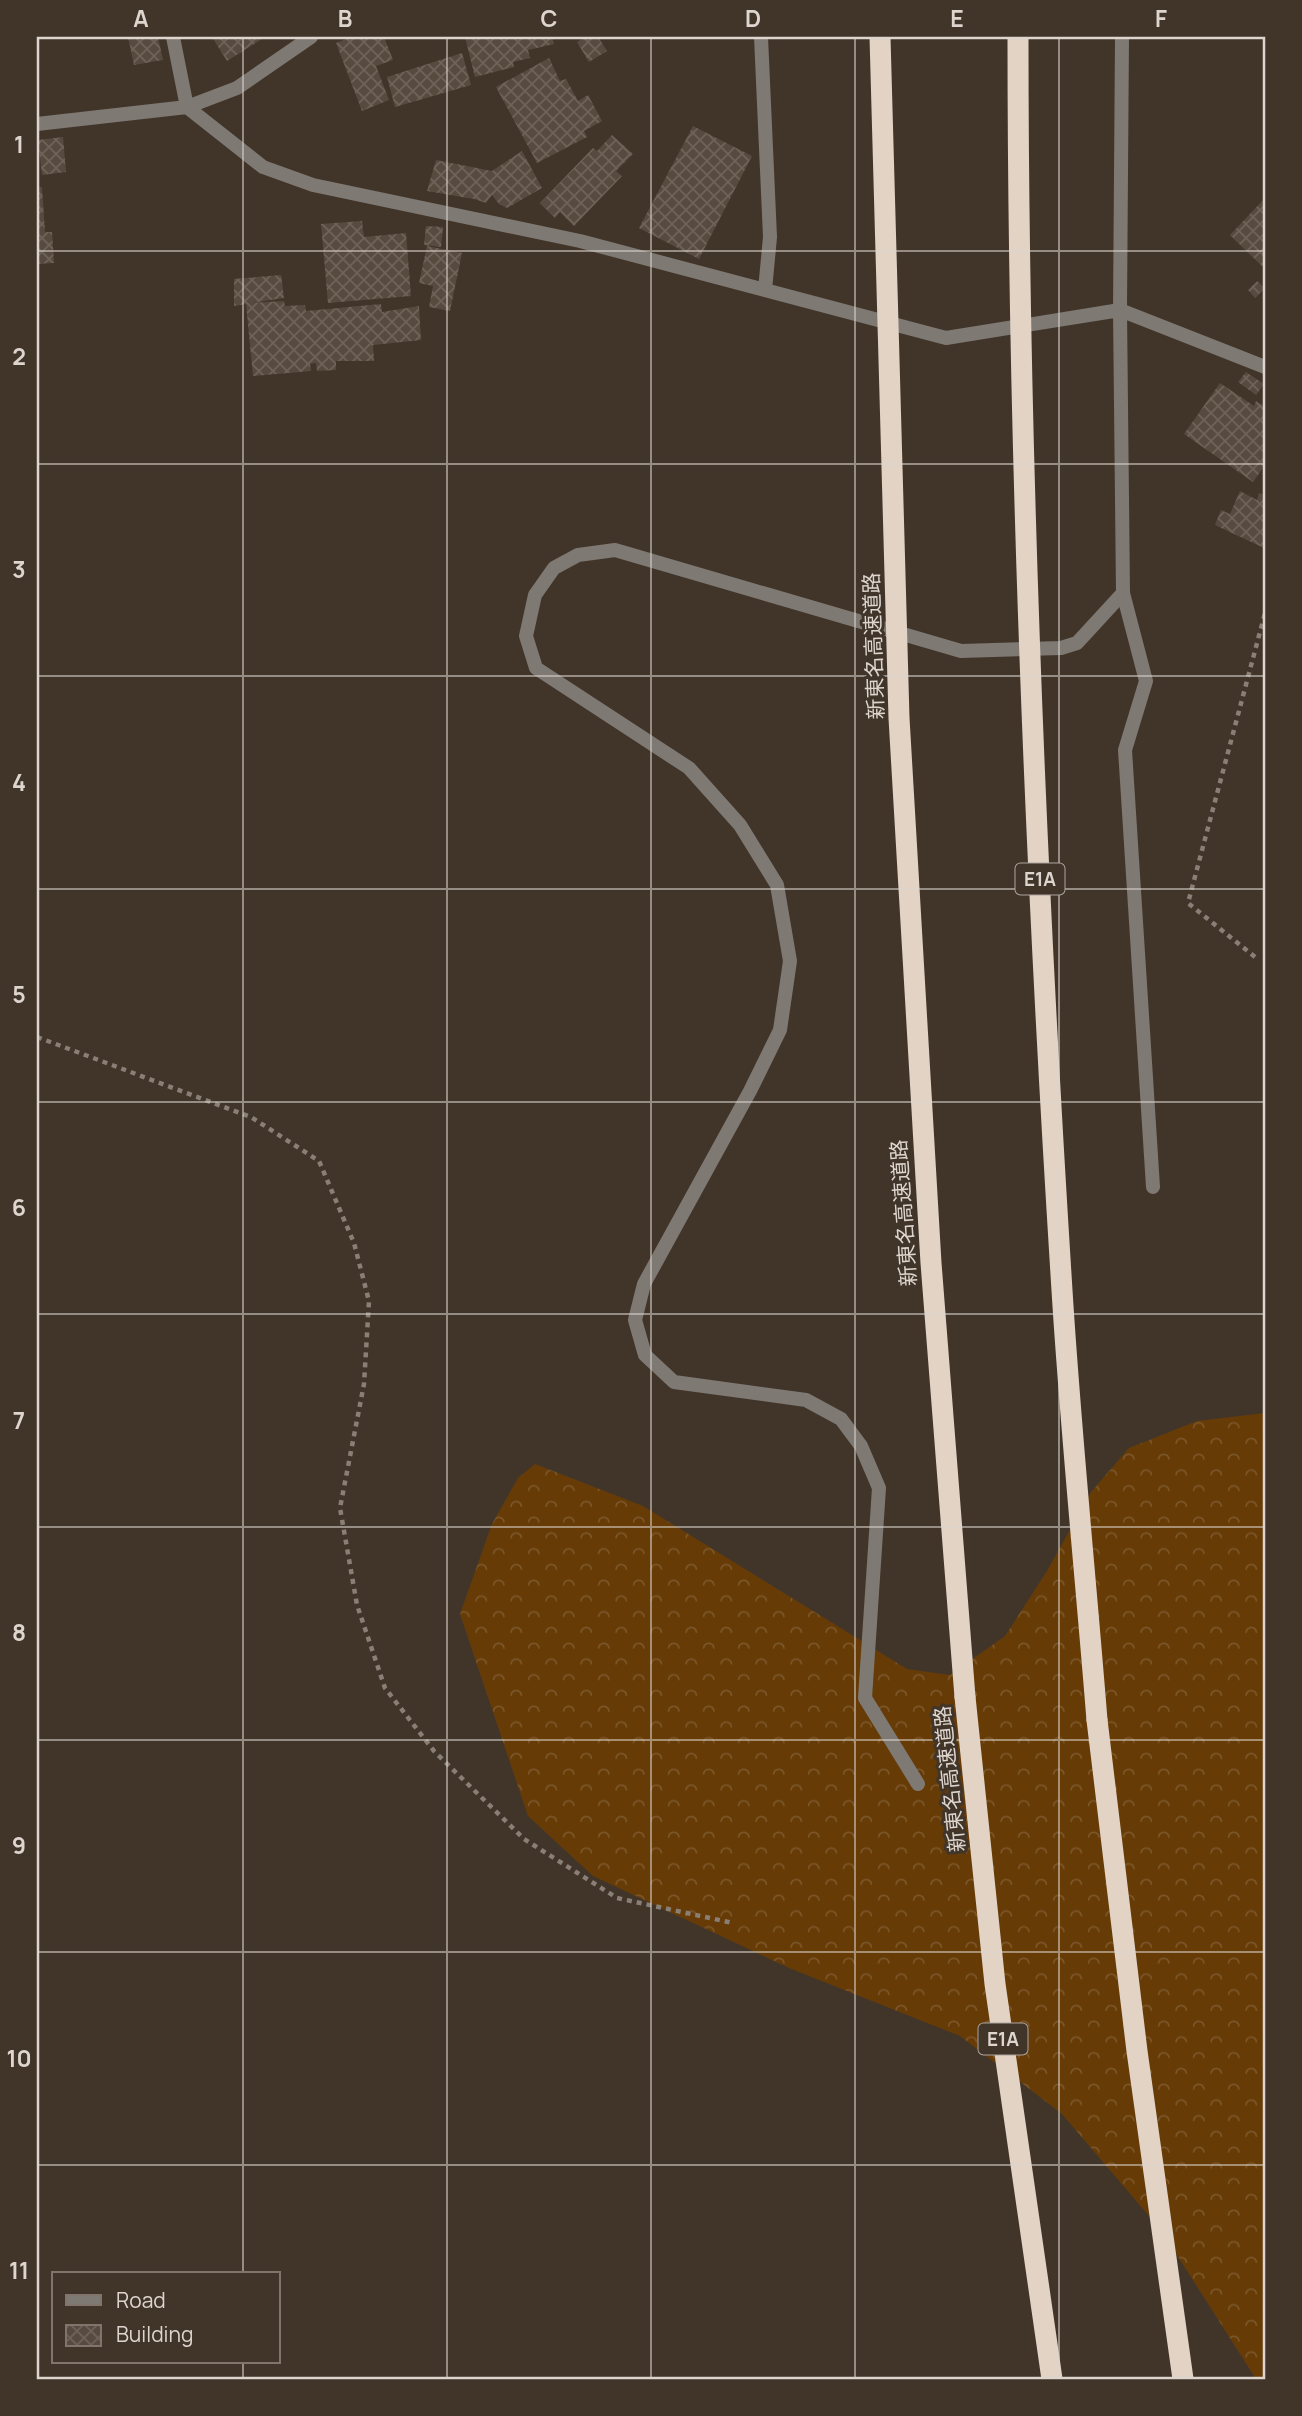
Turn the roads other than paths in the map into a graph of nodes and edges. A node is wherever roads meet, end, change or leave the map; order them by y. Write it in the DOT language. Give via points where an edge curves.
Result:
graph roads {
  1 [pos="173,37"];
  2 [pos="311,37"];
  3 [pos="761,37"];
  4 [pos="880,37"];
  5 [pos="1018,37"];
  6 [pos="1122,37"];
  7 [pos="187,107"];
  8 [pos="37,124"];
  9 [pos="765,290"];
  10 [pos="1120,310"];
  11 [pos="1265,367"];
  12 [pos="1122,593"];
  13 [pos="1153,1187"];
  14 [pos="918,1784"];
  15 [pos="1052,2379"];
  16 [pos="1182,2379"];
  1 -- 7 [label="street"];
  2 -- 7 [label="street" via="237,88"];
  3 -- 9 [label="street" via="770,237"];
  4 -- 15 [label="highway, 新東名高速道路 / E1A, bridge" via="899,718 930,1263 965,1697 995,1984"];
  5 -- 16 [label="highway, E1A, bridge" via="1031,720 1063,1309 1097,1720"];
  6 -- 10 [label="street"];
  7 -- 8 [label="street"];
  7 -- 9 [label="street" via="263,167 313,185 580,241"];
  9 -- 10 [label="street" via="946,338"];
  10 -- 11 [label="street"];
  10 -- 12 [label="street"];
  12 -- 13 [label="street" via="1146,681 1125,750"];
  12 -- 14 [label="street" via="1077,643 1061,648 961,651 615,550 578,555 554,569 535,595 526,636 536,668 689,768 740,825 777,886 790,961 780,1030 644,1284 635,1320 645,1355 674,1381 806,1400 841,1419 861,1446 879,1488 865,1698"];
}
